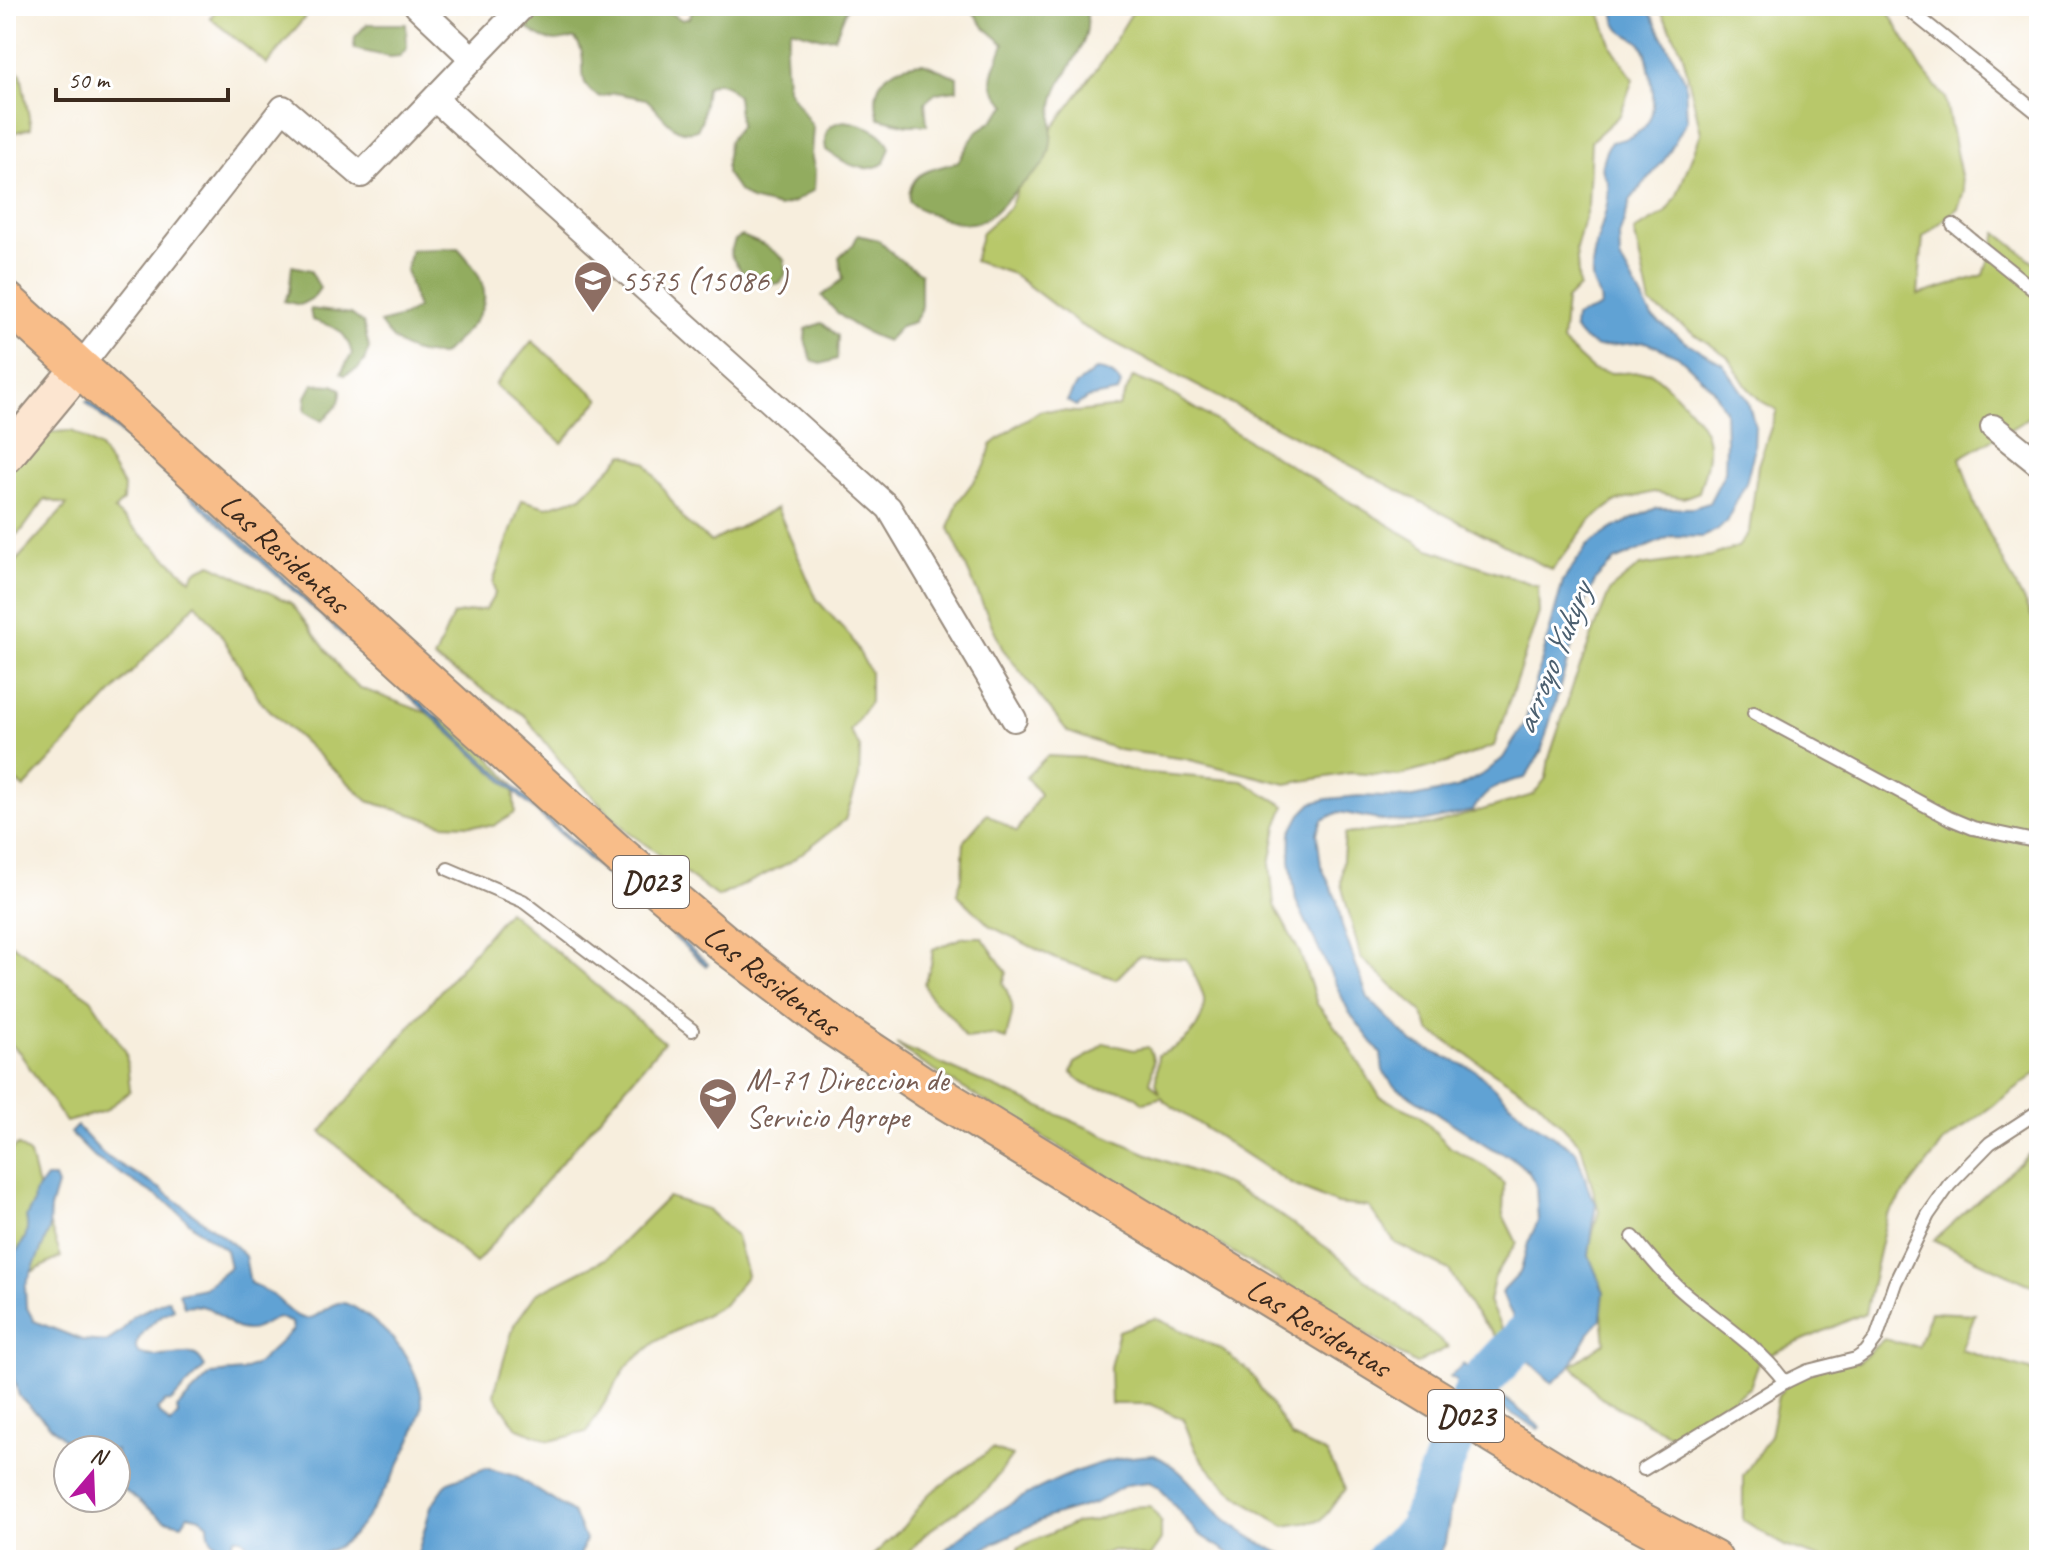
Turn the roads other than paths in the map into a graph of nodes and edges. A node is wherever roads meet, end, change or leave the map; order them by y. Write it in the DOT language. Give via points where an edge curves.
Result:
graph roads {
  1 [pos="417,6"];
  2 [pos="523,6"];
  3 [pos="1907,8"];
  4 [pos="473,59"];
  5 [pos="436,100"];
  6 [pos="2039,114"];
  7 [pos="1953,225"];
  8 [pos="2039,294"];
  9 [pos="6,301"];
  10 [pos="79,368"];
  11 [pos="1993,427"];
  12 [pos="6,456"];
  13 [pos="2039,464"];
  14 [pos="1754,713"];
  15 [pos="1014,719"];
  16 [pos="2039,842"];
  17 [pos="448,869"];
  18 [pos="692,1030"];
  19 [pos="2039,1111"];
  20 [pos="1633,1237"];
  21 [pos="1785,1382"];
  22 [pos="1644,1469"];
  23 [pos="1713,1560"];
  1 -- 4 [label="street"];
  2 -- 4 [label="street"];
  3 -- 6 [label="lane"];
  4 -- 5 [label="street"];
  5 -- 10 [label="street" via="361,175 283,108"];
  5 -- 15 [label="street" via="889,508"];
  7 -- 8 [label="lane"];
  9 -- 10 [label="main road, Las Residentas / D023"];
  10 -- 12 [label="main road"];
  10 -- 23 [label="main road, Las Residentas / D023" via="619,855 834,1027 1624,1513"];
  11 -- 13 [label="street"];
  14 -- 16 [label="lane" via="1949,818"];
  17 -- 18 [label="lane" via="523,901"];
  19 -- 21 [label="lane" via="1990,1143 1949,1185 1928,1215 1866,1352"];
  20 -- 21 [label="lane" via="1687,1295 1739,1334"];
  21 -- 22 [label="lane"];
}
